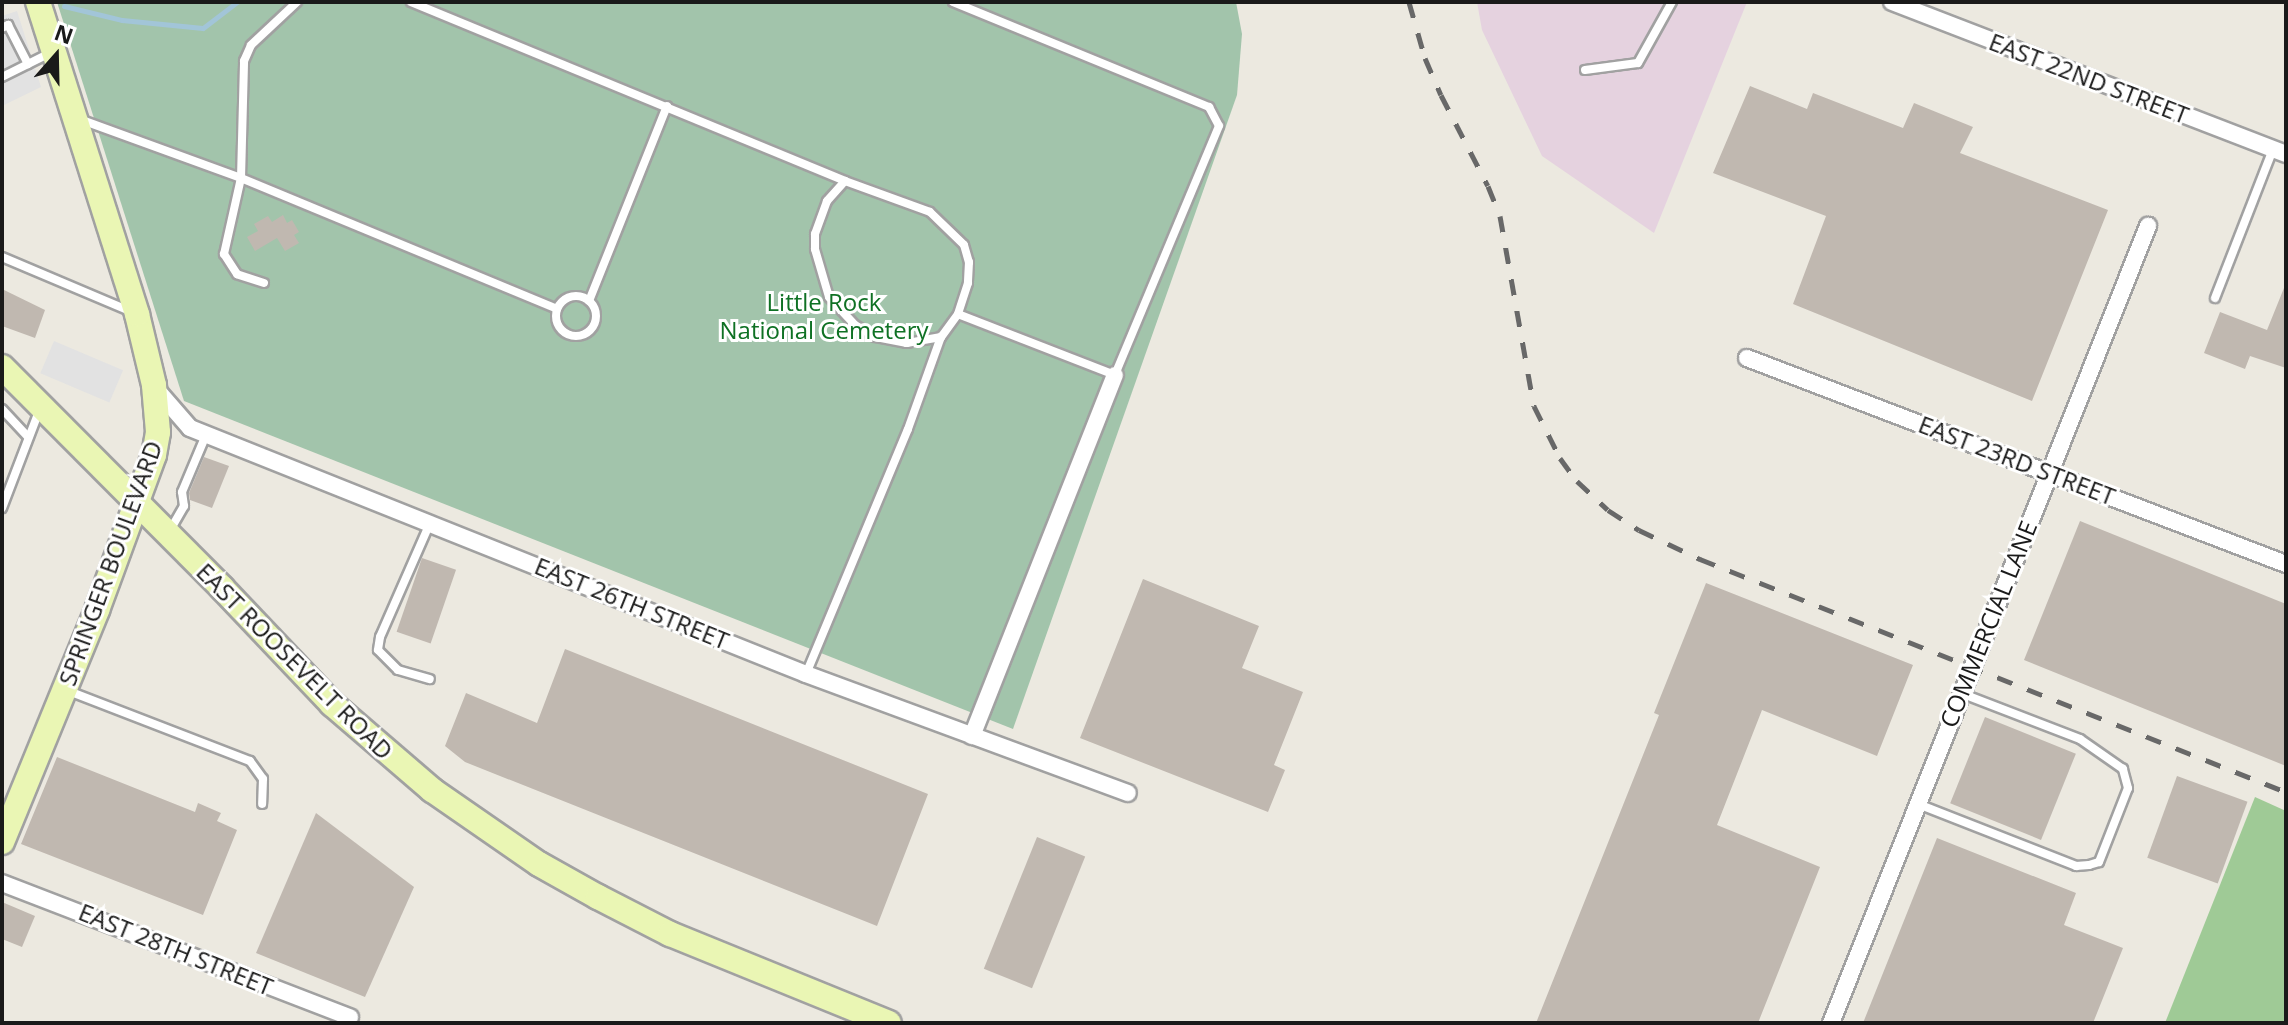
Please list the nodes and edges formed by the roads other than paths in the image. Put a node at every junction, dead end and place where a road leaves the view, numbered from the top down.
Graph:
1 (38, 2) edge
2 (297, 2) edge
3 (411, 2) edge
4 (953, 2) edge
5 (1672, 2) edge
6 (1892, 2) edge
7 (2, 28) edge
8 (54, 51) junction
9 (28, 64) junction
10 (1585, 70) dead end
11 (2, 77) edge
12 (667, 106) junction
13 (75, 118) junction
14 (2280, 152) edge
15 (241, 178) junction
16 (845, 181) junction
17 (2148, 226) dead end
18 (2, 257) edge
19 (264, 283) dead end
20 (2215, 298) dead end
21 (589, 301) junction
22 (557, 309) junction
23 (137, 314) junction
24 (958, 314) junction
25 (941, 337) junction
26 (1747, 358) dead end
27 (2, 367) edge
28 (1115, 375) junction
29 (154, 385) junction
30 (41, 407) junction
31 (2, 409) edge
32 (207, 434) junction
33 (28, 437) junction
34 (2048, 472) junction
35 (136, 503) junction
36 (2, 508) edge
37 (431, 522) junction
38 (168, 534) junction
39 (2286, 564) edge
40 (806, 674) junction
41 (430, 679) dead end
42 (65, 690) junction
43 (1961, 693) junction
44 (972, 736) junction
45 (1128, 793) dead end
46 (1917, 803) junction
47 (262, 804) dead end
48 (2, 842) edge
49 (2, 883) edge
50 (357, 1020) edge
51 (889, 1023) edge
52 (1831, 1023) edge

1 - 8 main road, SPRINGER BOULEVARD
2 - 15 lane
3 - 12 lane
4 - 28 lane
5 - 10 lane
6 - 14 street, EAST 22ND STREET
7 - 9 lane
8 - 9 lane
8 - 13 main road, SPRINGER BOULEVARD
9 - 11 lane
12 - 16 lane
12 - 21 lane
13 - 15 lane
13 - 23 main road, SPRINGER BOULEVARD
14 - 20 lane
15 - 19 lane
15 - 22 lane
16 - 24 lane
16 - 25 lane
17 - 34 street, COMMERCIAL LANE
18 - 23 lane
21 - 22 lane
21 - 22 lane
23 - 29 main road, SPRINGER BOULEVARD
24 - 25 lane
24 - 28 lane
25 - 40 lane
26 - 34 street, EAST 23RD STREET
27 - 30 main road, EAST ROOSEVELT ROAD
28 - 44 street
29 - 32 street, EAST 26TH STREET
29 - 35 main road, SPRINGER BOULEVARD
30 - 33 lane
30 - 35 main road, EAST ROOSEVELT ROAD
31 - 33 lane
32 - 37 street, EAST 26TH STREET
32 - 38 lane
33 - 36 lane
34 - 39 street, EAST 23RD STREET
34 - 43 street, COMMERCIAL LANE
35 - 38 main road, EAST ROOSEVELT ROAD
35 - 42 main road, SPRINGER BOULEVARD
37 - 40 street, EAST 26TH STREET
37 - 41 lane
38 - 51 main road, EAST ROOSEVELT ROAD
40 - 44 street, EAST 26TH STREET
42 - 47 lane
42 - 48 main road, SPRINGER BOULEVARD
43 - 46 street, COMMERCIAL LANE
43 - 46 lane
44 - 45 street, EAST 26TH STREET
46 - 52 street, COMMERCIAL LANE
49 - 50 street, EAST 28TH STREET

